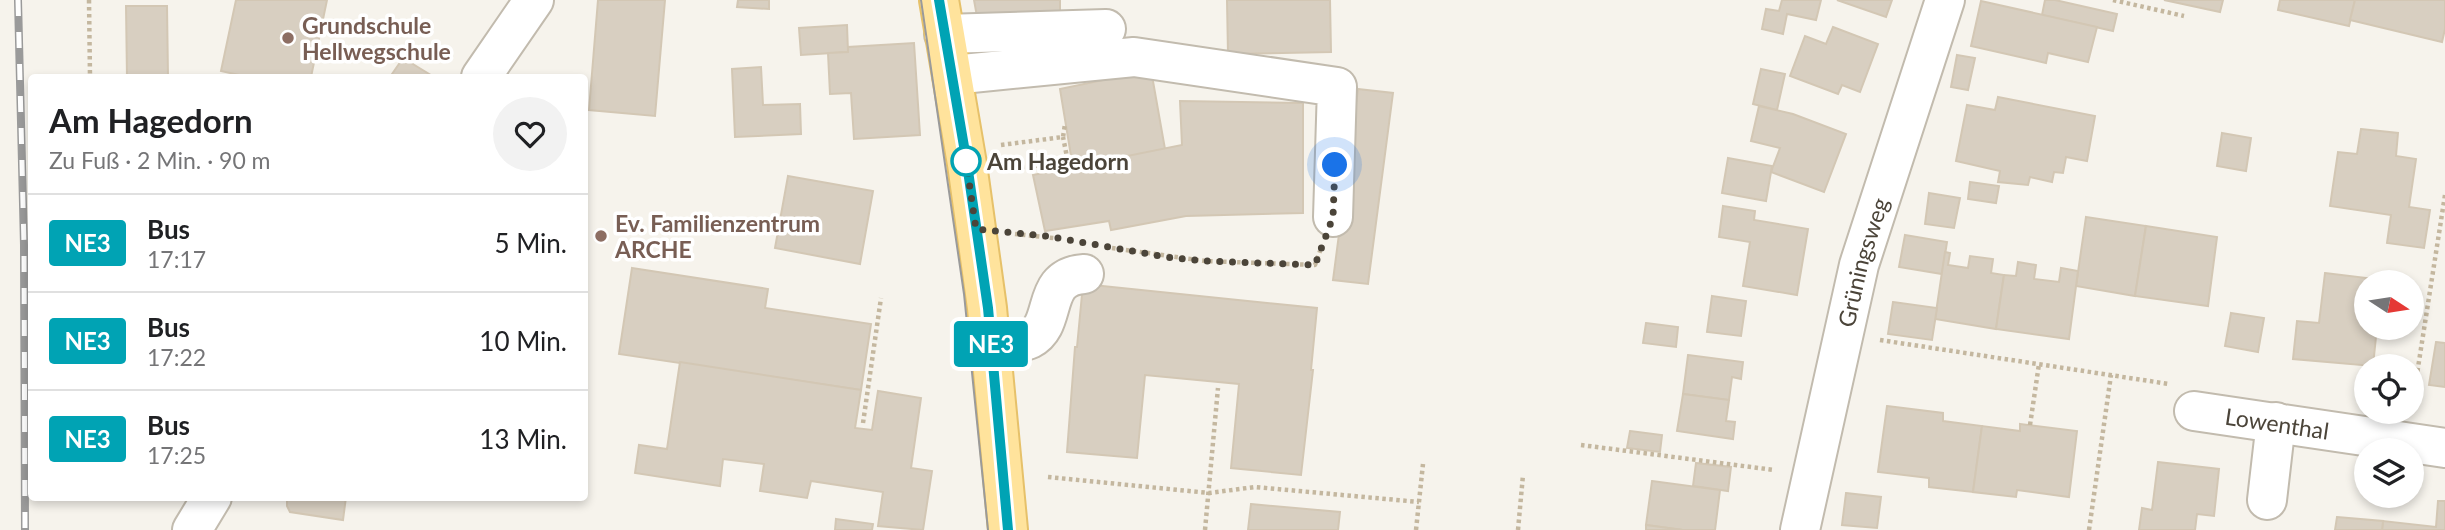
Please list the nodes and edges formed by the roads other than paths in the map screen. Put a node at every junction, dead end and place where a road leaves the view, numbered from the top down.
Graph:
1 (534, 0) edge
2 (1945, 0) edge
3 (942, 17) edge
4 (1106, 29) dead end
5 (483, 74) edge
6 (952, 75) junction
7 (1333, 217) road end
8 (1088, 254) road end
9 (991, 346) junction
10 (2183, 398) road end
11 (2276, 422) junction
12 (2445, 448) edge
13 (2267, 500) dead end
14 (210, 501) edge
15 (192, 530) edge
16 (1008, 530) edge
17 (1800, 530) edge

1 - 5 street
2 - 17 street, Grüningsweg
3 - 4 street
3 - 6 main road
6 - 7 street
6 - 9 main road
8 - 9 street
9 - 16 main road
10 - 11 street, Lowenthal
11 - 12 street, Lowenthal
11 - 13 street
14 - 15 street

